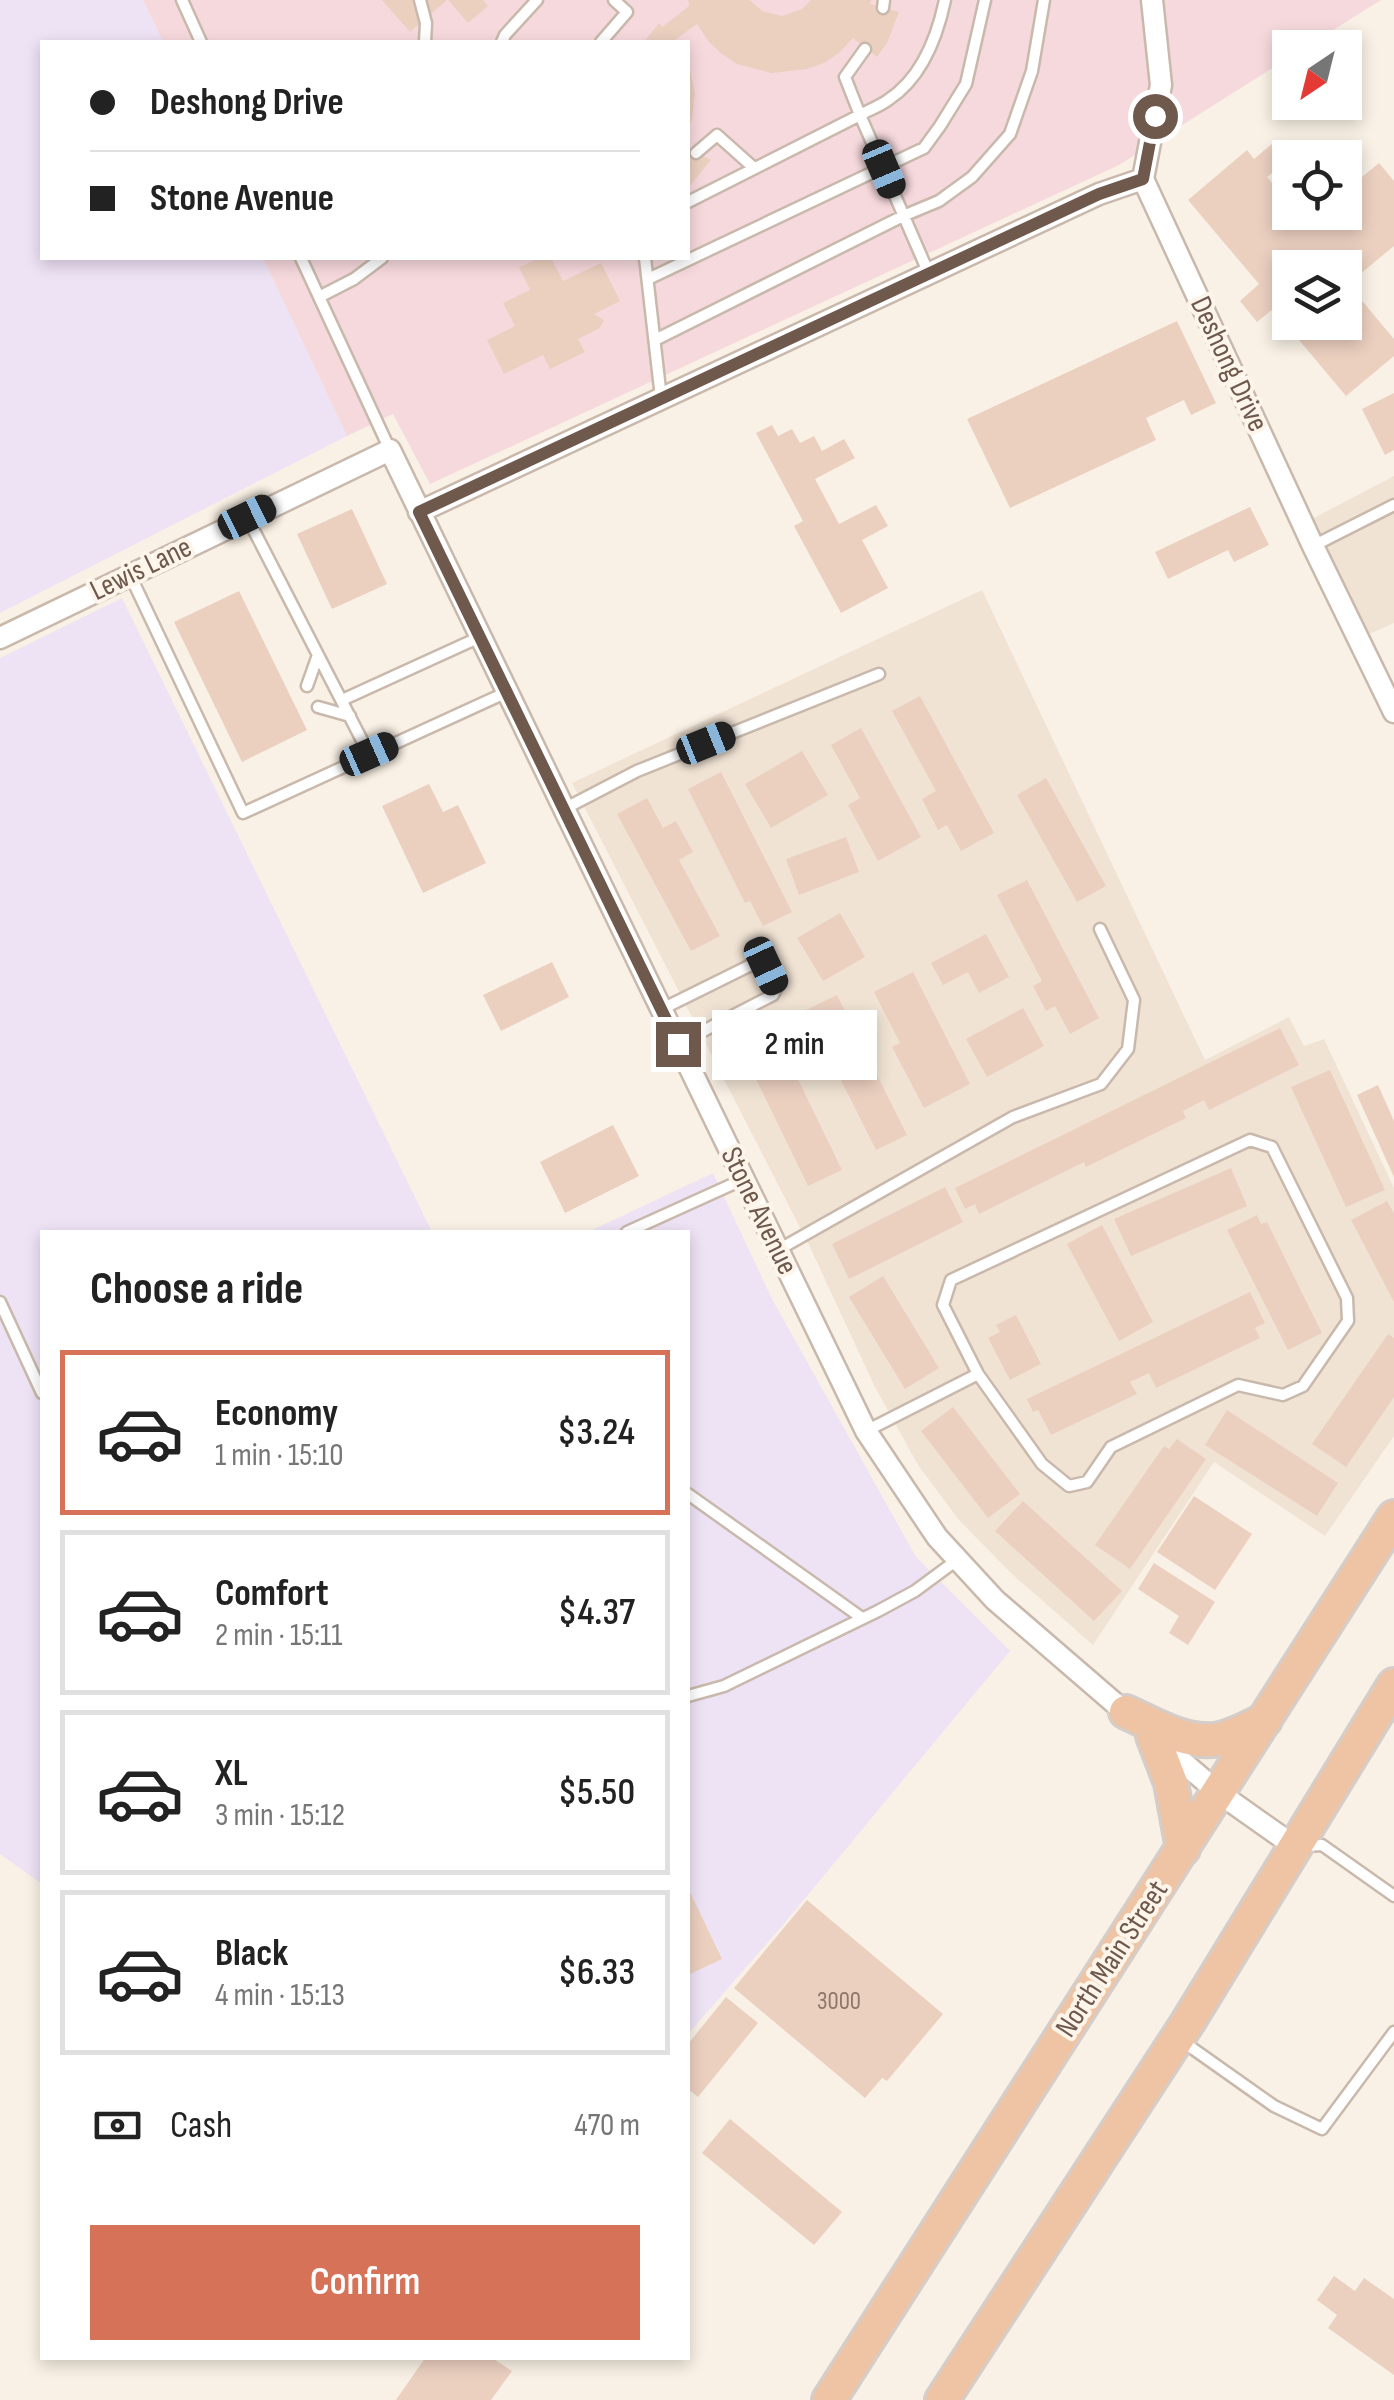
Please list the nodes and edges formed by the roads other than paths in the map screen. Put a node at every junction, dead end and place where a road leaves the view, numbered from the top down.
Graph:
1 (182, 0) edge
2 (420, 0) edge
3 (537, 0) edge
4 (614, 0) edge
5 (945, 0) edge
6 (985, 0) edge
7 (1044, 0) edge
8 (1152, 0) edge
9 (201, 40) edge
10 (425, 40) edge
11 (503, 40) edge
12 (602, 40) edge
13 (865, 49) dead end
14 (860, 115) junction
15 (696, 153) dead end
16 (754, 168) junction
17 (884, 169) junction
18 (1143, 179) junction
19 (690, 201) edge
20 (904, 216) junction
21 (690, 259) edge
22 (302, 260) edge
23 (379, 260) edge
24 (645, 260) edge
25 (689, 260) edge
26 (929, 274) junction
27 (648, 279) junction
28 (319, 298) junction
29 (654, 340) junction
30 (661, 398) junction
31 (390, 450) junction
32 (1394, 505) edge
33 (419, 512) junction
34 (247, 517) junction
35 (1313, 546) junction
36 (130, 574) junction
37 (480, 636) junction
38 (0, 638) edge
39 (318, 654) junction
40 (879, 674) dead end
41 (307, 686) dead end
42 (506, 692) junction
43 (342, 700) junction
44 (318, 706) dead end
45 (1394, 712) edge
46 (350, 716) junction
47 (369, 754) junction
48 (564, 809) junction
49 (1100, 929) dead end
50 (661, 1010) junction
51 (678, 1044) junction
52 (744, 1179) junction
53 (631, 1230) edge
54 (778, 1250) junction
55 (0, 1302) edge
56 (978, 1374) junction
57 (40, 1388) edge
58 (866, 1431) junction
59 (690, 1495) edge
60 (1393, 1521) edge
61 (958, 1560) junction
62 (862, 1618) junction
63 (1394, 1685) edge
64 (690, 1695) edge
65 (1126, 1712) junction
66 (1265, 1720) junction
67 (1152, 1736) junction
68 (1219, 1793) junction
69 (1294, 1846) junction
70 (1183, 1849) junction
71 (1394, 1896) edge
72 (1394, 2032) edge
73 (1178, 2038) junction
74 (829, 2400) edge
75 (942, 2400) edge

1 - 9 lane
2 - 10 lane
3 - 11 lane
4 - 12 lane
5 - 14 lane
6 - 17 lane
7 - 20 lane
8 - 18 street
13 - 14 lane
14 - 16 lane
14 - 17 lane
15 - 16 lane
16 - 19 lane
17 - 20 lane
17 - 21 lane
18 - 26 street
18 - 35 street, Deshong Drive
20 - 26 lane
20 - 29 lane
22 - 28 lane
23 - 28 lane
24 - 27 lane
25 - 27 lane
26 - 30 street
27 - 29 lane
28 - 31 lane
29 - 30 lane
30 - 33 street
31 - 33 street, Stone Avenue
31 - 34 street, Lewis Lane
32 - 35 lane
33 - 37 street, Stone Avenue
34 - 36 street, Lewis Lane
34 - 39 lane
35 - 45 street, Deshong Drive
36 - 38 street, Lewis Lane
36 - 47 lane
37 - 42 street, Stone Avenue
37 - 43 lane
39 - 41 lane
39 - 43 lane
40 - 48 lane
42 - 47 lane
42 - 48 street, Stone Avenue
43 - 46 lane
44 - 46 lane
46 - 47 lane
48 - 50 street, Stone Avenue
49 - 54 lane
50 - 51 street, Stone Avenue
50 - 51 lane
51 - 52 street, Stone Avenue
52 - 53 lane
52 - 54 street, Stone Avenue
54 - 58 street, Stone Avenue
55 - 57 lane
56 - 56 lane
56 - 58 lane
58 - 61 street, Stone Avenue
59 - 62 lane
60 - 66 highway, North Main Street
61 - 62 lane
61 - 65 street, Stone Avenue
62 - 64 lane
63 - 69 highway
65 - 66 highway
65 - 67 street, Stone Avenue
66 - 68 highway, North Main Street
67 - 68 street, Stone Avenue
67 - 70 highway
68 - 69 street, Stone Avenue
68 - 70 highway, North Main Street
69 - 71 lane
69 - 73 highway
70 - 74 highway, North Main Street
72 - 73 lane
73 - 75 highway

